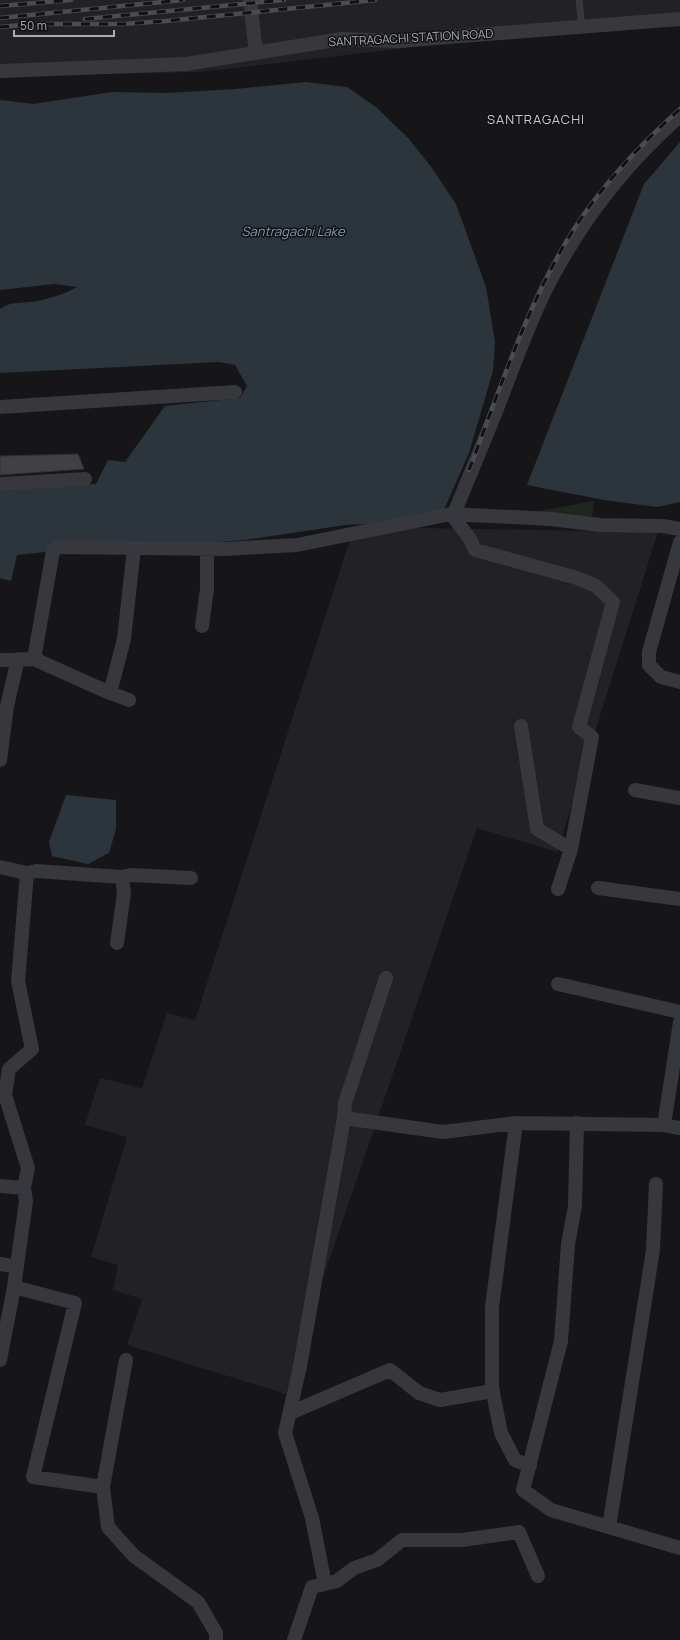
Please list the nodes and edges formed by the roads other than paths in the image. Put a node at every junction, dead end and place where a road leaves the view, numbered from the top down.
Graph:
1 (250, 0) edge
2 (579, 0) edge
3 (680, 20) edge
4 (582, 28) junction
5 (256, 53) junction
6 (0, 71) edge
7 (680, 116) edge
8 (235, 392) dead end
9 (0, 407) edge
10 (85, 479) dead end
11 (0, 484) edge
12 (452, 514) junction
13 (680, 529) edge
14 (680, 542) edge
15 (134, 548) junction
16 (207, 548) junction
17 (202, 626) dead end
18 (18, 659) junction
19 (34, 659) junction
20 (0, 660) edge
21 (680, 682) edge
22 (110, 693) junction
23 (129, 700) dead end
24 (521, 726) dead end
25 (0, 760) edge
26 (635, 790) dead end
27 (680, 798) edge
28 (571, 849) junction
29 (0, 867) edge
30 (27, 873) junction
31 (122, 877) junction
32 (191, 878) dead end
33 (598, 888) dead end
34 (558, 889) dead end
35 (680, 899) edge
36 (117, 943) dead end
37 (386, 978) dead end
38 (558, 984) dead end
39 (680, 1012) edge
40 (680, 1022) edge
41 (344, 1118) junction
42 (516, 1123) junction
43 (577, 1123) junction
44 (664, 1125) junction
45 (680, 1128) edge
46 (656, 1184) dead end
47 (0, 1186) edge
48 (24, 1188) junction
49 (0, 1264) edge
50 (17, 1267) junction
51 (14, 1287) junction
52 (5, 1304) edge
53 (0, 1360) edge
54 (126, 1360) dead end
55 (493, 1391) junction
56 (290, 1413) junction
57 (530, 1466) junction
58 (103, 1487) junction
59 (609, 1527) junction
60 (680, 1548) edge
61 (538, 1576) dead end
62 (325, 1584) junction
63 (216, 1640) edge
64 (294, 1640) edge

1 - 5 street
2 - 4 lane
3 - 4 street, SANTRAGACHI STATION ROAD
4 - 5 street, SANTRAGACHI STATION ROAD
5 - 6 street, SANTRAGACHI STATION ROAD
7 - 12 street
8 - 9 street
10 - 11 street
12 - 13 street
12 - 16 street
12 - 28 street
14 - 21 street
15 - 16 street
15 - 19 street
15 - 22 street
16 - 17 street
18 - 19 street
18 - 20 street
18 - 25 street
19 - 22 street
22 - 23 street
24 - 28 street
26 - 27 street
28 - 34 street
29 - 30 street
30 - 31 street
30 - 48 street
31 - 32 street
31 - 36 street
33 - 35 street
37 - 41 street
38 - 39 street
40 - 44 street
41 - 42 street
41 - 56 street
42 - 43 street
42 - 55 street
43 - 44 street
43 - 57 street
44 - 45 street
46 - 59 street
47 - 48 street
48 - 50 street
49 - 50 street
50 - 51 street
51 - 52 street
51 - 58 street
52 - 53 street
54 - 58 street
55 - 56 street
55 - 57 street
56 - 62 street
57 - 59 street
58 - 63 street
59 - 60 street
61 - 62 street
62 - 64 street

